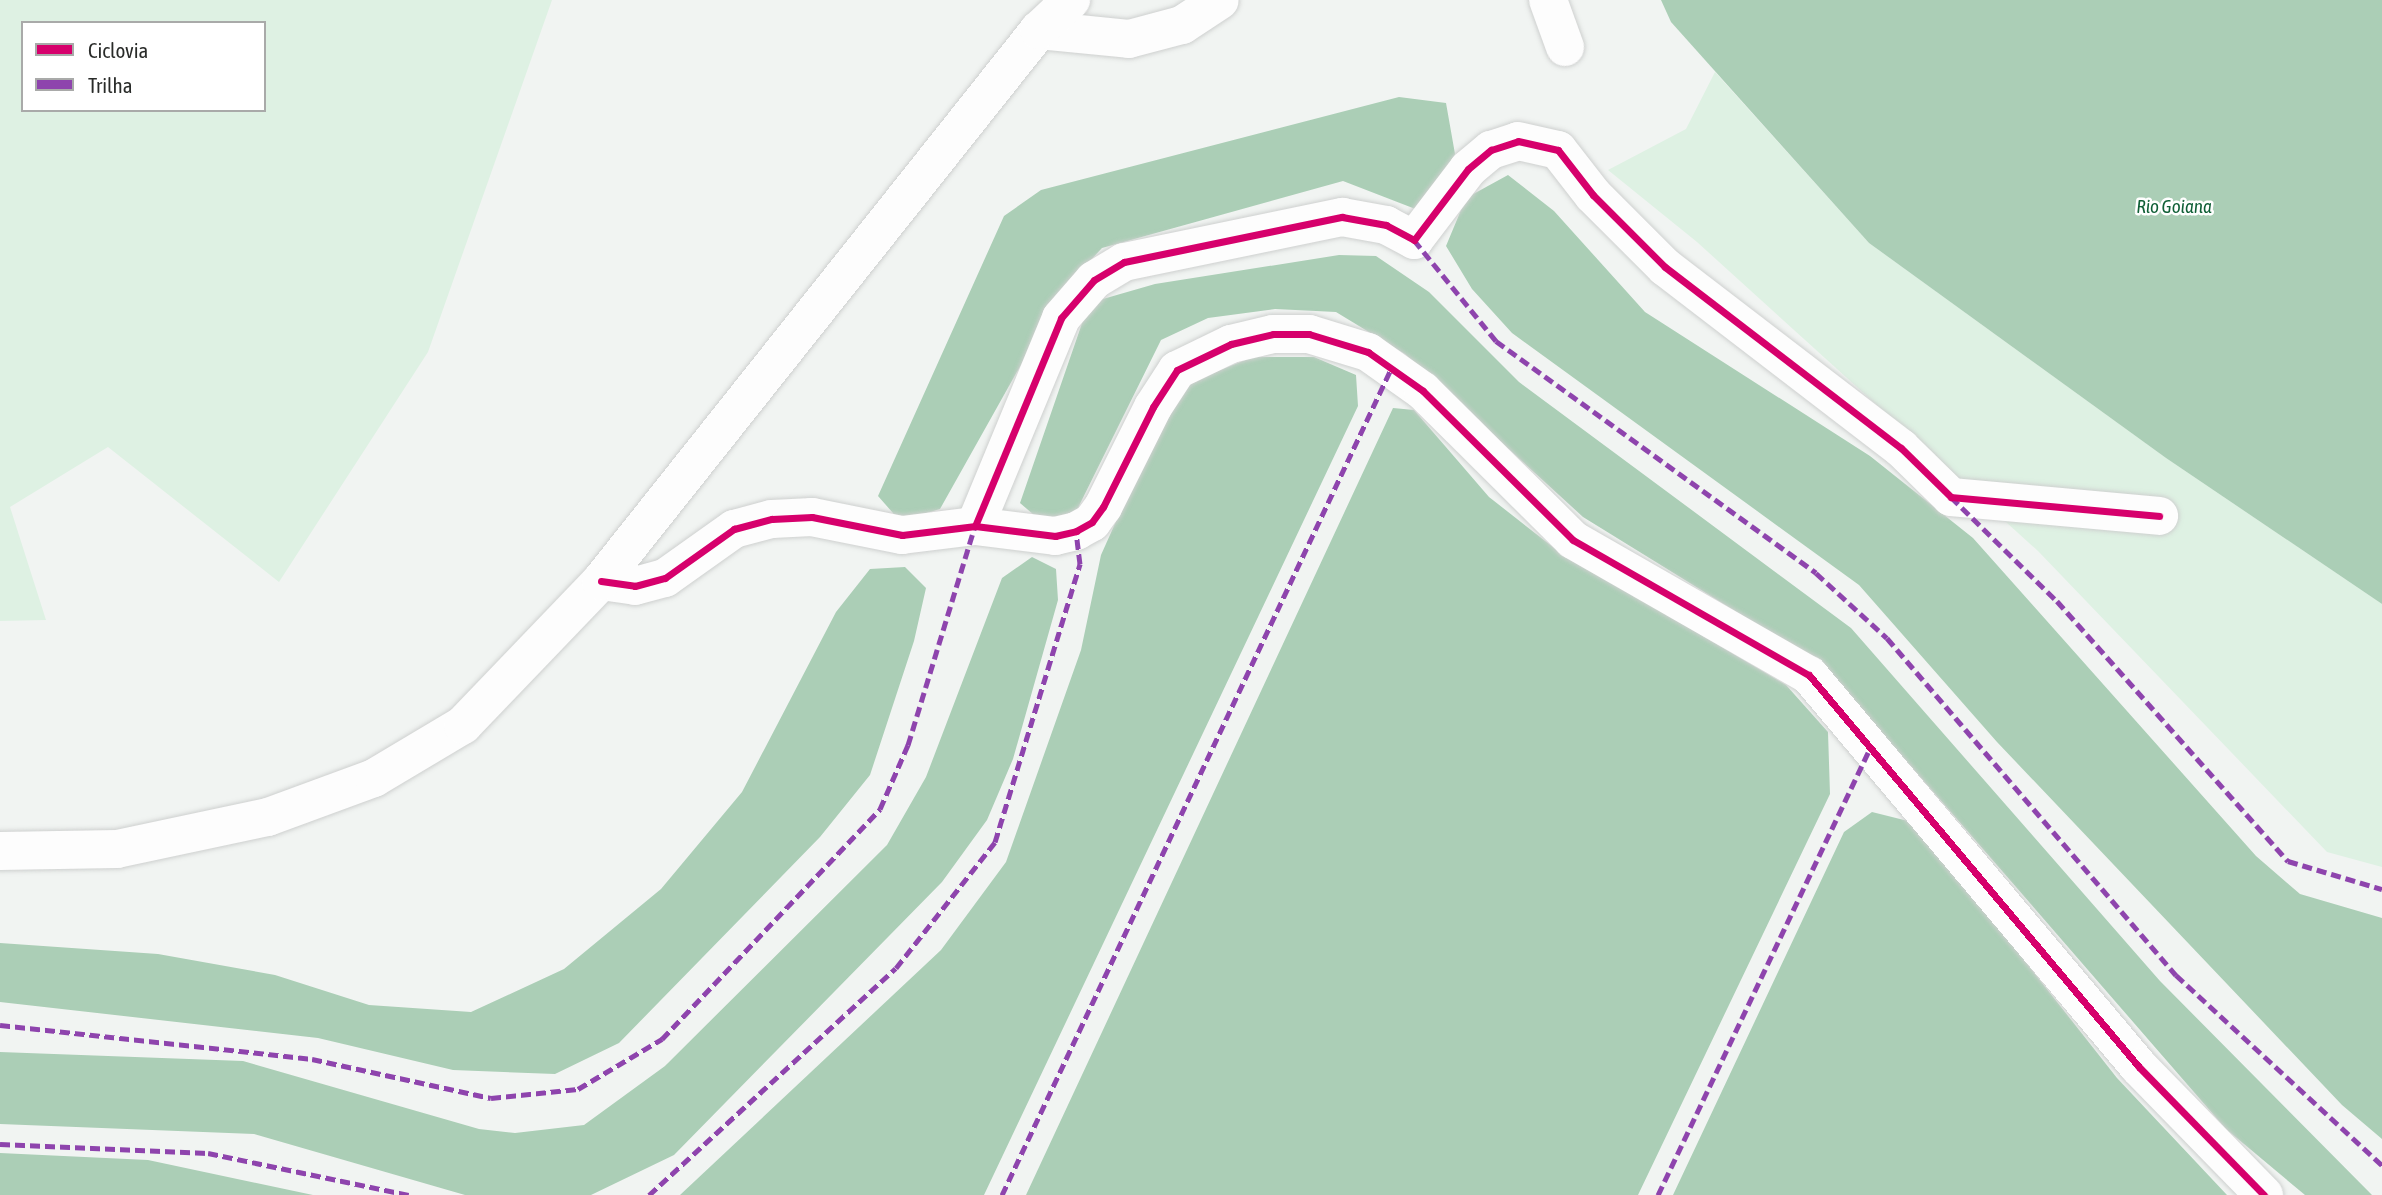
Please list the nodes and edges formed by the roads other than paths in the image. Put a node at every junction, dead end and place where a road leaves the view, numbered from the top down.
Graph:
1 (1072, 0) edge
2 (1220, 0) edge
3 (1548, 0) edge
4 (1040, 15) edge
5 (1565, 47) dead end
6 (2159, 516) dead end
7 (975, 526) junction
8 (601, 581) junction
9 (0, 850) edge
10 (2264, 1195) edge

1 - 4 street
2 - 4 street
3 - 5 street
4 - 8 street
6 - 7 street
7 - 8 street
7 - 10 street
8 - 9 street

